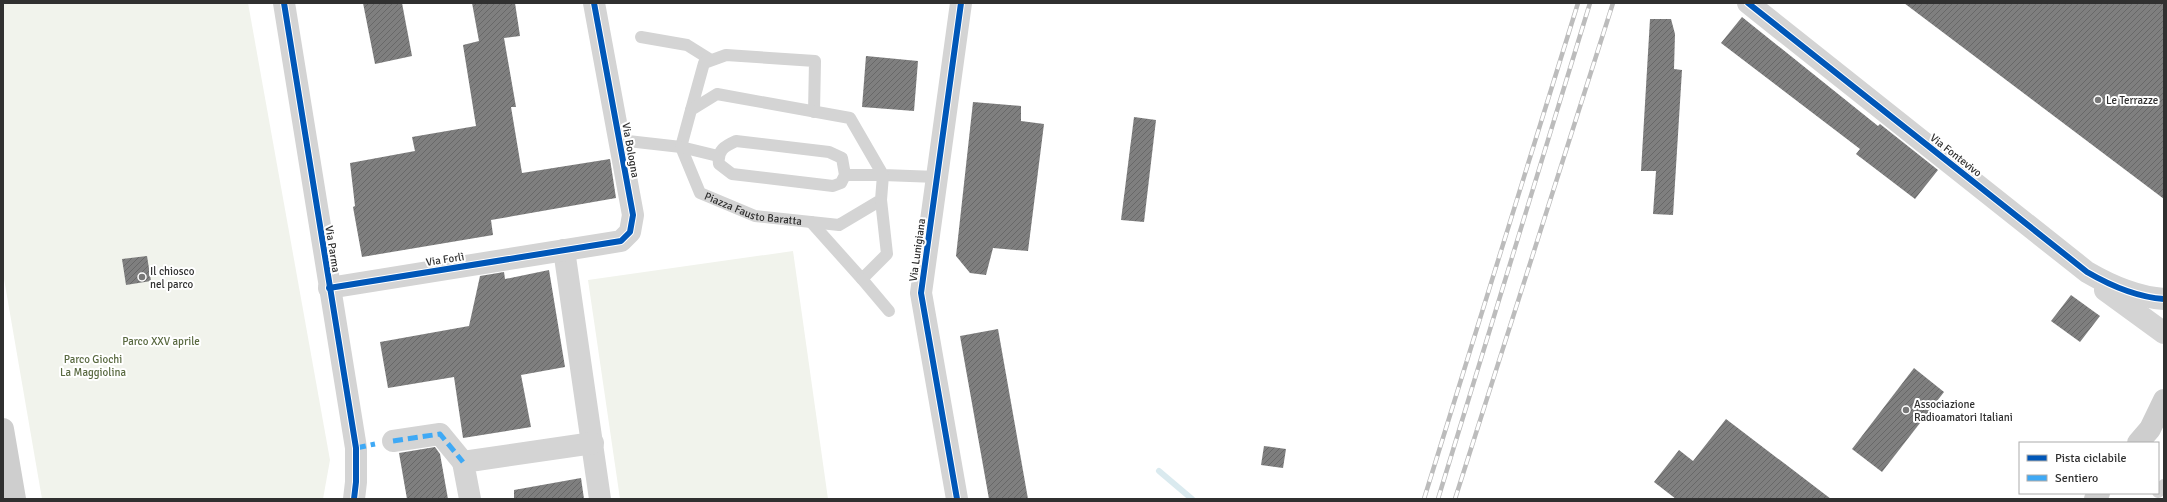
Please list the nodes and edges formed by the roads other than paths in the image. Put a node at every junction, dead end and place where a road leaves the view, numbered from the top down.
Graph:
1 (284, 3) edge
2 (594, 3) edge
3 (961, 3) edge
4 (1748, 3) edge
5 (641, 37) dead end
6 (711, 60) junction
7 (691, 110) junction
8 (814, 112) junction
9 (619, 140) junction
10 (681, 147) junction
11 (718, 156) junction
12 (845, 175) junction
13 (883, 175) junction
14 (937, 177) junction
15 (881, 200) junction
16 (810, 222) junction
17 (564, 250) junction
18 (2087, 272) junction
19 (862, 279) junction
20 (329, 288) junction
21 (2164, 299) edge
22 (890, 311) dead end
23 (2164, 333) edge
24 (2164, 400) edge
25 (3, 429) edge
26 (2151, 430) edge
27 (374, 444) junction
28 (593, 444) junction
29 (463, 462) junction
30 (15, 499) edge
31 (354, 499) edge
32 (470, 499) edge
33 (600, 499) edge
34 (957, 499) edge

1 - 20 street, Via Parma
2 - 9 street, Via Bologna
3 - 14 street, Via Lunigiana
4 - 18 street, Via Fontevivo
5 - 6 lane
6 - 7 lane
6 - 8 lane
7 - 8 lane
7 - 10 lane
8 - 13 lane
9 - 10 lane
9 - 17 street, Via Bologna
10 - 11 lane
10 - 16 lane, Piazza Fausto Baratta
11 - 12 lane
11 - 12 lane
12 - 13 lane
13 - 14 lane
13 - 15 lane
14 - 34 street, Via Lunigiana
15 - 16 lane, Piazza Fausto Baratta
15 - 19 lane
16 - 19 lane, Piazza Fausto Baratta
17 - 20 street, Via Forlì
17 - 28 street
18 - 21 street, Via Fontevivo
18 - 23 street, Via Fontevivo
19 - 22 lane, Piazza Fausto Baratta
20 - 27 street, Via Parma
24 - 26 street
25 - 30 street
27 - 29 street
27 - 31 street, Via Parma
28 - 29 street
28 - 33 street
29 - 32 street

